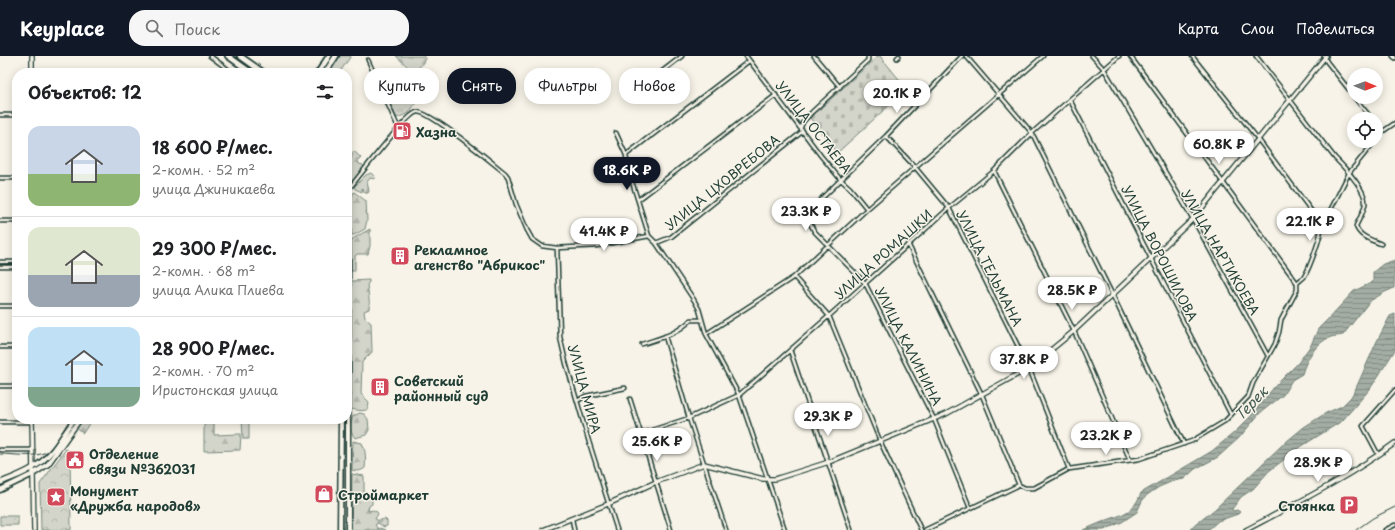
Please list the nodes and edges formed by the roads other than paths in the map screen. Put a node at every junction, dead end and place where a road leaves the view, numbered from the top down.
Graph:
1 (32, 56) edge
2 (210, 56) edge
3 (228, 56) edge
4 (240, 56) edge
5 (329, 56) edge
6 (336, 56) edge
7 (682, 56) edge
8 (746, 56) edge
9 (814, 56) edge
10 (868, 56) edge
11 (899, 56) edge
12 (962, 56) edge
13 (966, 56) edge
14 (1043, 56) edge
15 (1092, 56) edge
16 (1119, 56) edge
17 (1130, 56) edge
18 (1192, 56) edge
19 (1256, 56) edge
20 (1325, 57) edge
21 (896, 58) dead end
22 (368, 60) dead end
23 (749, 61) junction
24 (32, 68) edge
25 (226, 68) edge
26 (245, 68) edge
27 (257, 68) edge
28 (321, 68) edge
29 (328, 68) edge
30 (666, 68) edge
31 (1104, 69) junction
32 (840, 87) junction
33 (1347, 88) edge
34 (776, 95) junction
35 (999, 95) junction
36 (1070, 100) junction
37 (1290, 100) junction
38 (1360, 104) edge
39 (1366, 112) edge
40 (0, 115) edge
41 (12, 115) edge
42 (1395, 123) edge
43 (398, 127) junction
44 (802, 129) junction
45 (1383, 131) edge
46 (616, 133) dead end
47 (1032, 133) junction
48 (886, 136) junction
49 (1258, 139) junction
50 (1369, 148) edge
51 (626, 155) junction
52 (916, 167) junction
53 (994, 171) junction
54 (1349, 173) junction
55 (0, 178) edge
56 (12, 178) edge
57 (841, 180) junction
58 (1223, 183) junction
59 (352, 185) edge
60 (638, 200) junction
61 (949, 208) junction
62 (867, 209) junction
63 (1193, 219) junction
64 (0, 221) edge
65 (12, 221) edge
66 (1321, 224) junction
67 (649, 236) junction
68 (656, 243) junction
69 (908, 244) junction
70 (1381, 244) dead end
71 (828, 245) junction
72 (556, 248) junction
73 (1150, 260) junction
74 (0, 262) edge
75 (12, 262) edge
76 (0, 267) edge
77 (12, 267) edge
78 (794, 277) junction
79 (1296, 283) junction
80 (865, 284) junction
81 (1112, 294) junction
82 (0, 306) edge
83 (12, 306) edge
84 (829, 316) junction
85 (702, 320) junction
86 (1074, 331) junction
87 (706, 334) junction
88 (665, 336) junction
89 (642, 344) dead end
90 (0, 347) edge
91 (12, 347) edge
92 (790, 350) junction
93 (1268, 356) junction
94 (1029, 368) junction
95 (0, 386) edge
96 (12, 386) edge
97 (625, 388) dead end
98 (1395, 390) edge
99 (739, 395) junction
100 (982, 395) junction
101 (630, 399) dead end
102 (577, 401) junction
103 (1231, 415) junction
104 (689, 418) junction
105 (934, 419) junction
106 (0, 422) edge
107 (12, 422) edge
108 (32, 424) edge
109 (70, 424) edge
110 (77, 424) edge
111 (341, 424) edge
112 (348, 424) edge
113 (640, 434) junction
114 (880, 441) junction
115 (1395, 442) edge
116 (1184, 444) junction
117 (0, 450) edge
118 (33, 450) junction
119 (1379, 455) junction
120 (1130, 460) junction
121 (829, 462) junction
122 (704, 464) junction
123 (34, 468) junction
124 (1069, 469) junction
125 (33, 474) junction
126 (768, 479) junction
127 (656, 482) junction
128 (0, 483) edge
129 (1019, 485) junction
130 (0, 490) edge
131 (608, 504) junction
132 (970, 508) junction
133 (572, 518) junction
134 (1395, 525) edge
135 (34, 530) edge
136 (340, 530) edge
137 (348, 530) edge
138 (543, 530) edge
139 (574, 530) edge
140 (617, 530) edge
141 (671, 530) edge
142 (726, 530) edge
143 (785, 530) edge
144 (851, 530) edge
145 (921, 530) edge
146 (925, 530) edge
147 (1246, 530) edge
148 (1385, 530) edge

1 - 24 street
2 - 25 street
3 - 26 highway
4 - 27 highway
5 - 28 highway
6 - 29 highway
7 - 30 street
8 - 23 street, УЛИЦА ОСТАЕВА
9 - 32 street
10 - 32 street, УЛИЦА ЦХОВРЕБОВА
11 - 21 street
12 - 48 street
13 - 35 street
14 - 35 street
15 - 31 street, УЛИЦА НАРТИКОЕВА
16 - 31 street, УЛИЦА РОМАШКИ
17 - 58 street
18 - 49 street
19 - 37 street
20 - 33 street
20 - 37 street
22 - 43 street
23 - 34 street, УЛИЦА ОСТАЕВА
23 - 51 street
31 - 36 street, УЛИЦА РОМАШКИ
31 - 63 street, УЛИЦА НАРТИКОЕВА
32 - 44 street, УЛИЦА ЦХОВРЕБОВА
34 - 44 street, УЛИЦА ОСТАЕВА
34 - 60 street
35 - 47 street
35 - 52 street
36 - 47 street, УЛИЦА РОМАШКИ
36 - 73 street, УЛИЦА ВОРОШИЛОВА
37 - 49 street
37 - 54 street
38 - 39 street
40 - 41 street
42 - 45 street
43 - 59 street
43 - 72 street
44 - 57 street, УЛИЦА ОСТАЕВА
44 - 68 street, УЛИЦА ЦХОВРЕБОВА
46 - 51 street
47 - 53 street, УЛИЦА РОМАШКИ
47 - 81 street
48 - 52 street, УЛИЦА ТЕЛЬМАНА
48 - 57 street
49 - 58 street
49 - 66 street
50 - 54 street
51 - 60 street
52 - 61 street, УЛИЦА ТЕЛЬМАНА
52 - 62 street
53 - 61 street, УЛИЦА РОМАШКИ
53 - 86 street
54 - 66 street
54 - 70 street
55 - 56 street
57 - 62 street, УЛИЦА ОСТАЕВА
57 - 71 street, УЛИЦА КАЛИНИНА
58 - 63 street
58 - 79 street
60 - 67 street
61 - 69 street, УЛИЦА РОМАШКИ
61 - 94 street, УЛИЦА ТЕЛЬМАНА
62 - 71 street
63 - 73 street
63 - 93 street, УЛИЦА НАРТИКОЕВА
64 - 65 street
66 - 79 street
67 - 68 street, УЛИЦА ЦХОВРЕБОВА
67 - 72 street
68 - 85 street
69 - 80 street, УЛИЦА РОМАШКИ
69 - 100 street
71 - 78 street
71 - 80 street, УЛИЦА КАЛИНИНА
72 - 102 street, УЛИЦА МИРА
73 - 81 street
73 - 103 street, УЛИЦА ВОРОШИЛОВА
74 - 75 street
76 - 77 street
78 - 84 street
78 - 87 street
79 - 93 street
80 - 84 street, УЛИЦА РОМАШКИ
80 - 105 street, УЛИЦА КАЛИНИНА
81 - 86 street
81 - 116 street
82 - 83 street
84 - 92 street, УЛИЦА РОМАШКИ
84 - 114 street
85 - 87 street
85 - 88 street
86 - 94 street
86 - 120 street
87 - 99 street
88 - 89 street
88 - 104 street
90 - 91 street
92 - 99 street, УЛИЦА РОМАШКИ
92 - 121 street
93 - 103 street
94 - 100 street
94 - 124 street, УЛИЦА ТЕЛЬМАНА
95 - 96 street
97 - 102 street
98 - 119 street
99 - 104 street, УЛИЦА РОМАШКИ
99 - 126 street
100 - 105 street
100 - 129 street
101 - 113 street
102 - 131 street, УЛИЦА МИРА
103 - 116 street
104 - 113 street, УЛИЦА РОМАШКИ
104 - 122 street
105 - 114 street
105 - 132 street, УЛИЦА КАЛИНИНА
106 - 107 street
108 - 118 street
109 - 123 main road
110 - 125 main road
111 - 136 main road
112 - 137 main road
113 - 127 street
114 - 121 street
114 - 145 street
115 - 119 street
116 - 120 street
117 - 118 street
118 - 123 street
119 - 147 street
120 - 124 street
121 - 126 street
121 - 144 street
122 - 126 street
122 - 127 street
122 - 142 street
123 - 125 street
123 - 128 main road
124 - 129 street
125 - 130 main road
125 - 135 street
126 - 143 street
127 - 131 street
127 - 141 street
129 - 132 street
131 - 133 street
131 - 140 street, УЛИЦА МИРА
132 - 146 street
133 - 138 street
133 - 139 street
134 - 148 street

